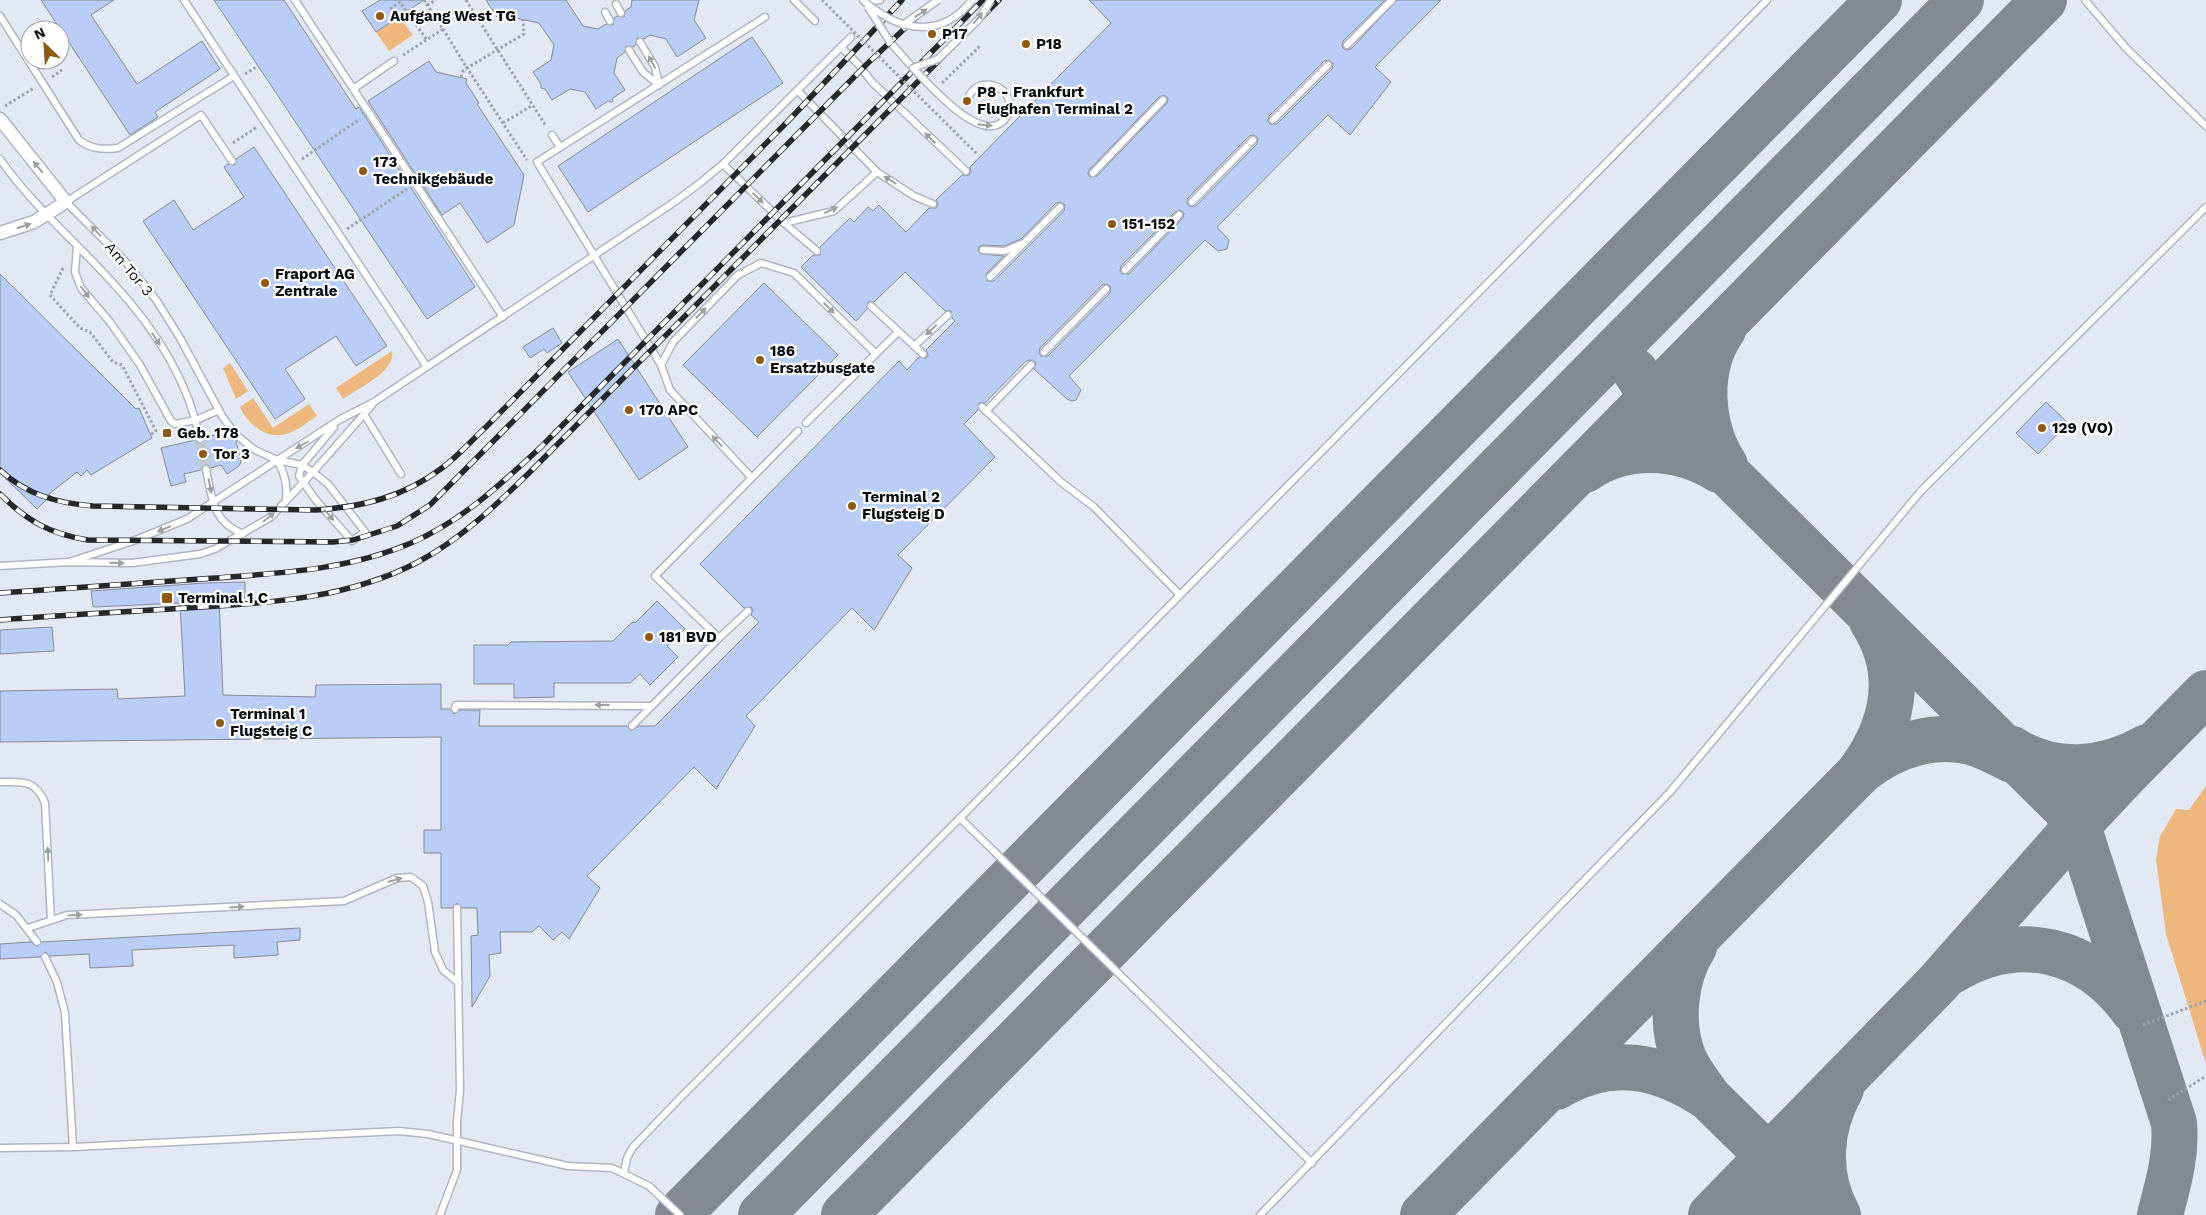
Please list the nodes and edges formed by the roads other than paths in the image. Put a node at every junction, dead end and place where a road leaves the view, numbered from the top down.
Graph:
1 (184, 0) edge
2 (295, 0) edge
3 (794, 0) edge
4 (880, 0) edge
5 (938, 0) edge
6 (972, 0) edge
7 (991, 0) edge
8 (1392, 0) edge
9 (1767, 0) edge
10 (2085, 0) edge
11 (864, 1) edge
12 (616, 4) dead end
13 (605, 12) dead end
14 (621, 13) dead end
15 (0, 16) edge
16 (765, 17) dead end
17 (610, 21) dead end
18 (815, 21) dead end
19 (903, 25) junction
20 (851, 37) dead end
21 (640, 42) dead end
22 (1347, 45) dead end
23 (841, 47) junction
24 (629, 50) dead end
25 (394, 61) road end
26 (1328, 65) dead end
27 (913, 68) junction
28 (234, 76) junction
29 (659, 85) junction
30 (353, 89) junction
31 (798, 91) junction
32 (1163, 100) dead end
33 (967, 102) dead end
34 (0, 119) edge
35 (1273, 120) dead end
36 (2206, 126) edge
37 (552, 135) road end
38 (1253, 140) dead end
39 (560, 147) junction
40 (0, 158) edge
41 (232, 161) dead end
42 (723, 164) junction
43 (966, 171) dead end
44 (877, 172) junction
45 (1093, 173) dead end
46 (66, 202) junction
47 (1192, 202) dead end
48 (933, 204) dead end
49 (1060, 207) dead end
50 (2206, 207) edge
51 (46, 215) junction
52 (1179, 215) dead end
53 (784, 223) junction
54 (0, 233) edge
55 (1024, 242) junction
56 (77, 246) junction
57 (983, 250) dead end
58 (817, 251) dead end
59 (595, 256) junction
60 (1125, 270) dead end
61 (990, 277) dead end
62 (1106, 289) dead end
63 (871, 306) dead end
64 (948, 315) dead end
65 (504, 316) junction
66 (898, 332) junction
67 (914, 346) junction
68 (1044, 352) dead end
69 (876, 354) junction
70 (923, 354) dead end
71 (661, 365) junction
72 (1031, 365) dead end
73 (427, 367) junction
74 (374, 402) junction
75 (219, 410) junction
76 (364, 414) junction
77 (196, 420) junction
78 (339, 420) junction
79 (806, 423) dead end
80 (798, 431) dead end
81 (200, 438) tunnel mouth
82 (277, 460) junction
83 (302, 465) junction
84 (206, 469) tunnel mouth
85 (313, 472) junction
86 (401, 474) dead end
87 (751, 477) junction
88 (304, 483) junction
89 (213, 502) junction
90 (286, 502) junction
91 (243, 534) junction
92 (68, 562) junction
93 (0, 566) edge
94 (1179, 594) junction
95 (748, 611) dead end
96 (720, 638) junction
97 (651, 706) junction
98 (455, 709) dead end
99 (632, 726) dead end
100 (0, 782) edge
101 (960, 818) junction
102 (0, 904) edge
103 (457, 908) dead end
104 (51, 920) junction
105 (28, 928) junction
106 (37, 942) dead end
107 (45, 956) dead end
108 (458, 983) junction
109 (457, 1140) junction
110 (73, 1147) junction
111 (0, 1148) edge
112 (1312, 1163) junction
113 (624, 1172) junction
114 (440, 1215) edge
115 (680, 1215) edge
116 (1260, 1215) edge

1 - 28 lane
2 - 30 lane
3 - 18 lane
4 - 11 lane
19 -> 5 lane, bridge
6 - 19 lane, bridge
27 -> 7 lane, bridge
8 - 22 lane
9 - 94 lane
10 - 36 lane
11 - 19 lane, bridge
11 - 27 lane, bridge
12 - 14 lane
13 - 17 lane
15 - 28 lane
16 - 29 lane
20 - 23 lane
29 -> 21 lane
23 - 31 lane
43 -> 23 lane
24 - 29 lane
25 - 30 lane
26 - 35 lane
27 -> 33 lane, bridge
28 - 73 lane
29 - 39 lane
30 - 65 lane
31 - 42 lane
31 - 44 lane
32 - 45 lane
46 -> 34 street, Am Tor 3
37 - 39 lane
38 - 47 lane
39 - 59 lane
40 - 51 lane, Am Tor 3
41 - 46 lane
42 -> 53 lane
42 - 59 lane
48 -> 44 lane
53 -> 44 lane
46 - 51 street
75 -> 46 lane, Am Tor 3
49 - 55 lane
50 - 112 lane
54 -> 51 street
51 - 56 lane, Am Tor 3
52 - 60 lane
53 - 58 lane
55 - 57 lane
55 - 61 lane
56 -> 77 lane, Am Tor 3
56 -> 77 lane
59 - 65 lane
59 - 71 lane
62 - 68 lane
63 - 66 lane
64 -> 67 lane
65 - 73 lane
66 - 67 lane
66 - 69 lane
67 - 70 lane
71 -> 69 lane
69 - 79 lane
87 -> 71 lane
72 - 94 lane
73 - 74 lane
74 - 76 lane
74 - 78 lane
75 - 77 lane
75 - 82 lane, Am Tor 3
76 - 85 lane
76 - 86 lane
77 - 81 lane
78 -> 82 lane
78 - 83 lane
80 - 87 lane
82 - 83 lane, Am Tor 3
82 - 89 lane
82 - 90 lane
83 - 85 lane
83 - 88 lane
84 -> 89 lane
85 - 88 lane
88 -> 85 lane
87 - 96 lane
88 - 90 lane
89 - 91 lane
89 -> 92 lane
91 -> 90 lane
92 -> 91 lane
92 - 93 lane
94 - 101 lane
95 - 96 lane
96 - 97 lane
97 -> 98 lane
97 - 99 lane
104 -> 100 lane
101 - 112 lane
101 - 113 lane
102 - 105 lane
103 - 108 lane
104 - 105 lane
104 -> 108 lane
105 - 106 lane
107 - 110 lane
108 - 109 lane
109 - 110 lane
109 - 113 lane
109 - 114 lane
110 - 111 lane
112 - 116 lane
113 - 115 lane

